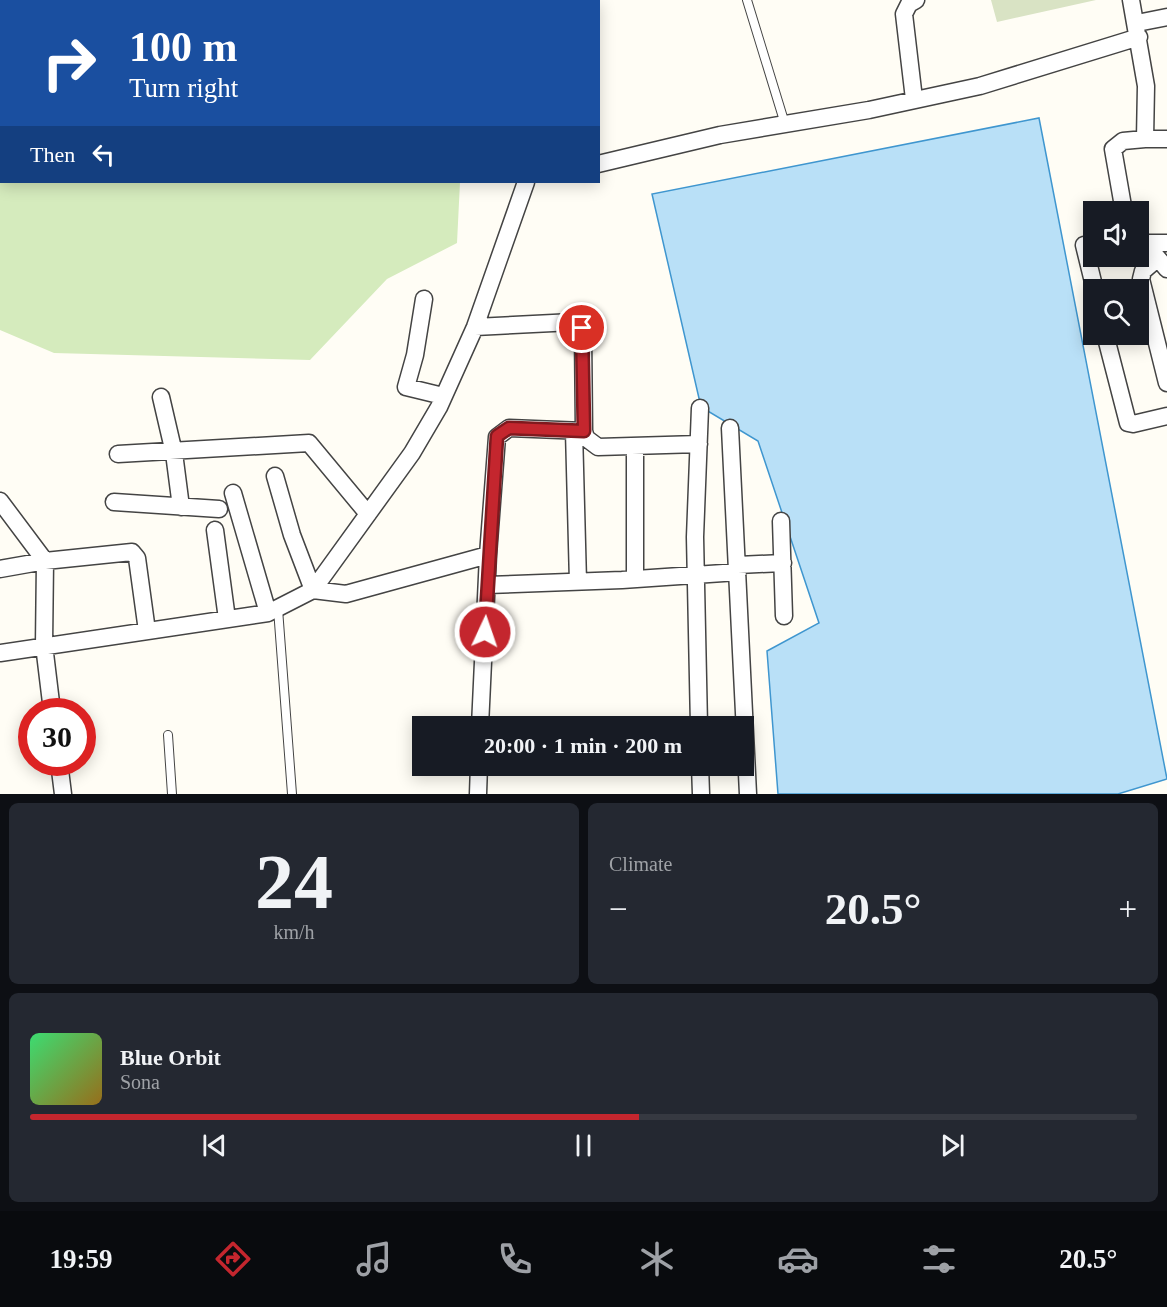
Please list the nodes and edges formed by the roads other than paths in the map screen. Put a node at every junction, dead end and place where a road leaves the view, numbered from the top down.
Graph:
1 (747, 0) edge
2 (916, 0) edge
3 (1131, 0) edge
4 (1167, 17) edge
5 (1138, 30) junction
6 (914, 99) junction
7 (785, 124) junction
8 (1145, 139) junction
9 (1167, 139) edge
10 (600, 164) edge
11 (526, 183) edge
12 (1122, 201) edge
13 (1149, 241) edge
14 (1167, 243) edge
15 (1149, 248) edge
16 (1162, 264) edge
17 (424, 299) dead end
18 (475, 327) junction
19 (1109, 345) edge
20 (1167, 383) edge
21 (443, 396) junction
22 (161, 397) dead end
23 (700, 408) dead end
24 (1167, 416) edge
25 (730, 428) dead end
26 (579, 431) junction
27 (699, 444) junction
28 (635, 446) junction
29 (174, 453) junction
30 (118, 454) dead end
31 (275, 476) dead end
32 (233, 493) dead end
33 (0, 501) edge
34 (114, 502) dead end
35 (181, 507) junction
36 (219, 509) dead end
37 (368, 514) junction
38 (782, 522) dead end
39 (215, 530) dead end
40 (488, 555) junction
41 (45, 561) junction
42 (783, 563) junction
43 (738, 568) junction
44 (0, 569) edge
45 (696, 575) junction
46 (634, 579) junction
47 (578, 582) junction
48 (487, 585) junction
49 (313, 590) junction
50 (273, 611) junction
51 (784, 616) dead end
52 (227, 619) junction
53 (147, 631) junction
54 (44, 645) junction
55 (0, 653) edge
56 (50, 698) edge
57 (480, 716) edge
58 (699, 716) edge
59 (168, 735) dead end
60 (61, 776) edge
61 (479, 776) edge
62 (700, 776) edge
63 (63, 794) edge
64 (172, 794) edge
65 (292, 794) edge
66 (478, 794) edge
67 (701, 794) edge
68 (748, 794) edge

1 - 7 lane
2 - 6 street
3 - 5 street
4 - 5 street
5 - 6 street
5 - 8 street
6 - 7 street
7 - 10 street
8 - 9 street
8 - 12 street
11 - 18 street
13 - 14 street
15 - 16 street
16 - 20 street
17 - 21 street
18 - 21 street
18 - 26 street
19 - 24 street
21 - 37 street
22 - 29 street
23 - 27 street
25 - 43 street
26 - 28 street
26 - 40 street
26 - 47 street
27 - 28 street
27 - 45 street
28 - 46 street
29 - 30 street
29 - 35 street
29 - 37 street
31 - 49 street
32 - 50 street
33 - 41 street
34 - 35 street
35 - 36 street
37 - 49 street
38 - 42 street
39 - 52 street
40 - 48 street
40 - 49 street
41 - 44 street
41 - 53 street
41 - 54 street
42 - 43 street
42 - 51 street
43 - 45 street
43 - 68 street
45 - 46 street
45 - 58 street
46 - 47 street
47 - 48 street
48 - 57 street
49 - 50 street
50 - 52 street
50 - 65 lane
52 - 53 street
53 - 54 street
54 - 55 street
54 - 56 street
59 - 64 lane
60 - 63 street
61 - 66 street
62 - 67 street

